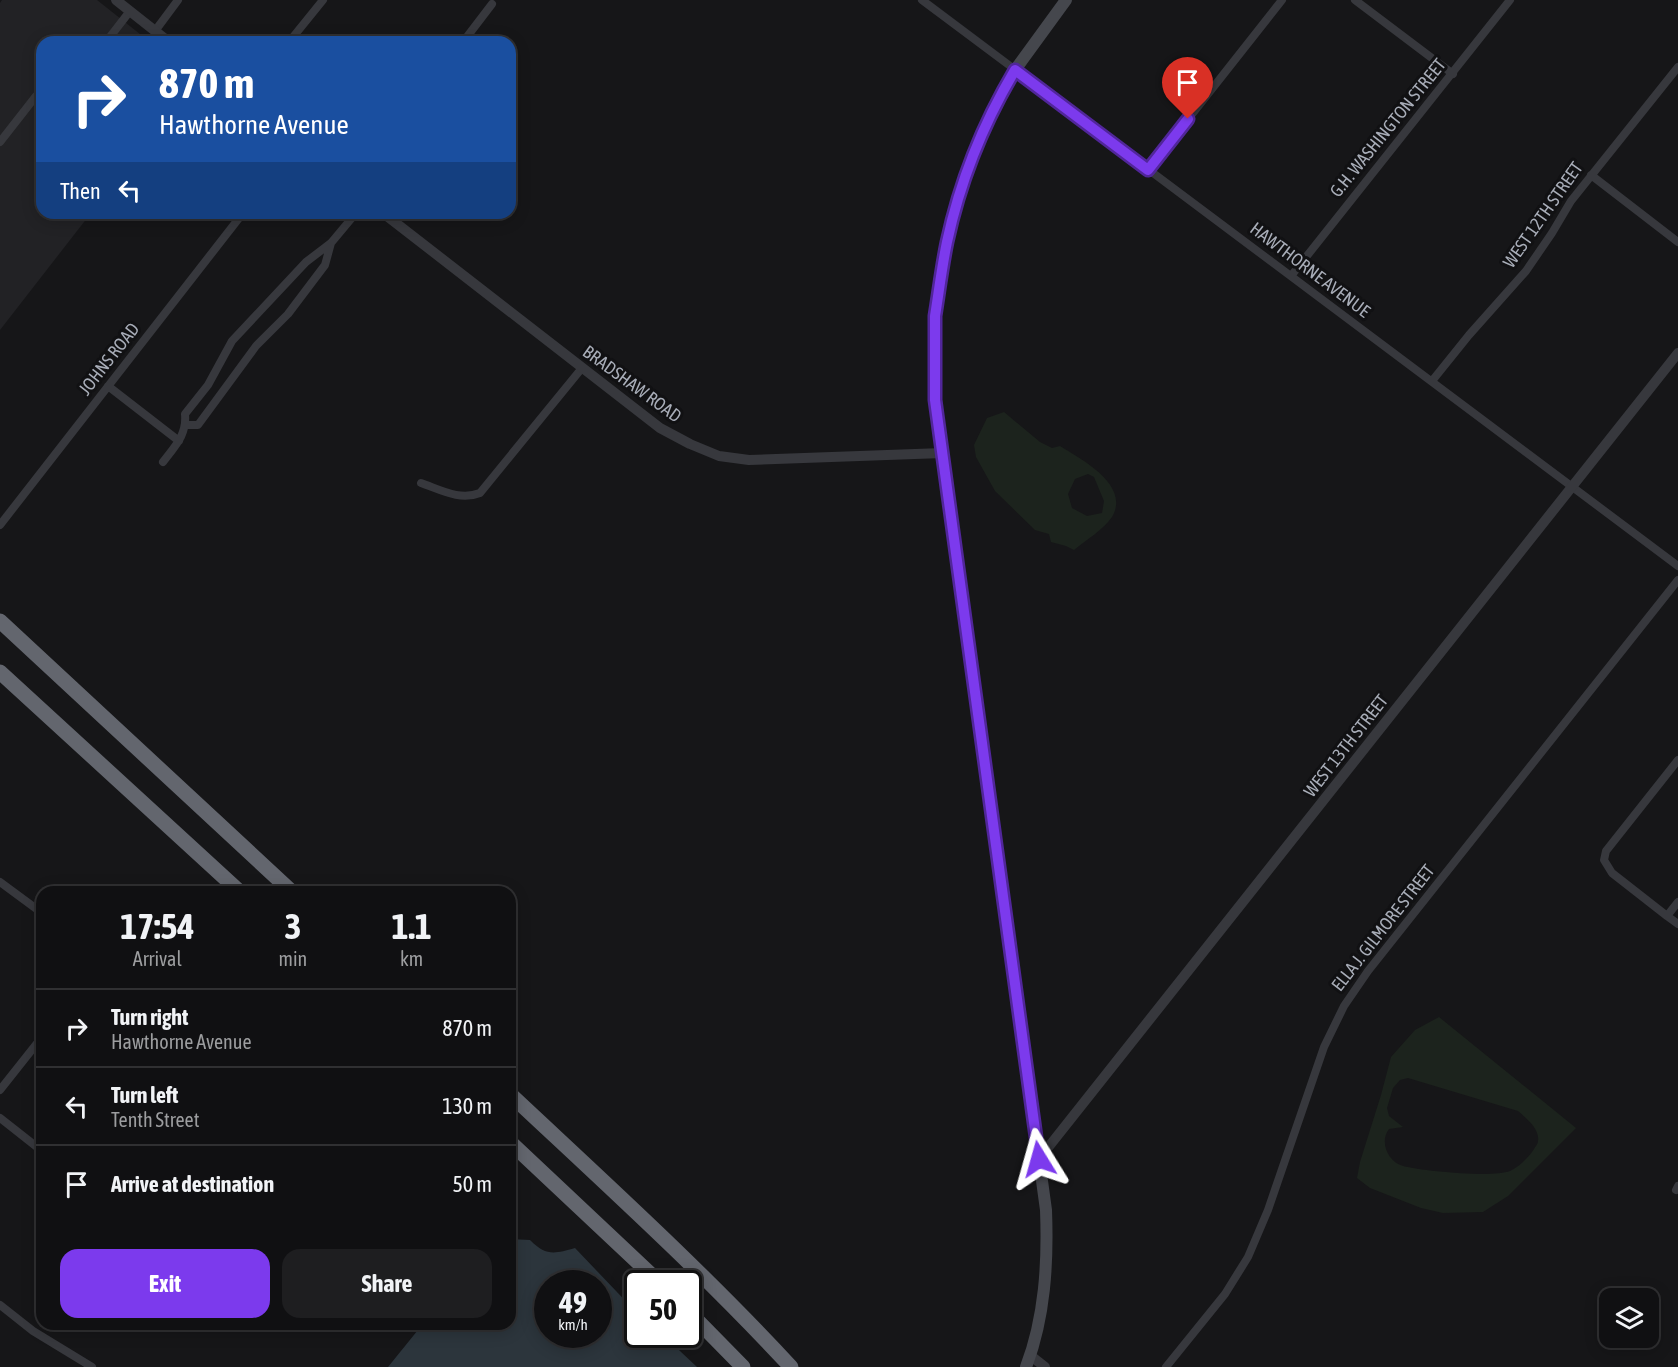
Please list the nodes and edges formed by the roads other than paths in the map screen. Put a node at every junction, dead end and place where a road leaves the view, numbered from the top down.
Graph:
1 (116, 0) edge
2 (178, 0) edge
3 (323, 0) edge
4 (922, 0) edge
5 (1066, 0) edge
6 (1282, 0) edge
7 (1355, 0) edge
8 (1510, 0) edge
9 (492, 4) dead end
10 (130, 11) junction
11 (155, 31) junction
12 (111, 36) edge
13 (161, 36) edge
14 (294, 36) edge
15 (468, 36) edge
16 (1678, 67) edge
17 (1015, 70) junction
18 (1453, 74) junction
19 (36, 96) edge
20 (0, 142) edge
21 (1148, 170) junction
22 (1591, 175) junction
23 (238, 219) edge
24 (351, 219) edge
25 (392, 219) edge
26 (1678, 242) edge
27 (331, 243) junction
28 (1291, 276) junction
29 (1678, 353) edge
30 (582, 368) junction
31 (1432, 381) junction
32 (108, 386) junction
33 (186, 425) junction
34 (179, 441) junction
35 (943, 453) junction
36 (163, 462) dead end
37 (421, 483) dead end
38 (1572, 486) junction
39 (0, 525) edge
40 (1678, 566) edge
41 (1678, 580) edge
42 (0, 621) edge
43 (0, 672) edge
44 (1678, 760) edge
45 (1, 885) edge
46 (233, 886) edge
47 (286, 886) edge
48 (1678, 902) edge
49 (36, 909) edge
50 (1667, 916) junction
51 (1678, 924) edge
52 (36, 1045) edge
53 (0, 1090) edge
54 (516, 1100) edge
55 (0, 1118) edge
56 (36, 1146) edge
57 (516, 1148) edge
58 (1039, 1159) junction
59 (646, 1270) edge
60 (0, 1305) edge
61 (702, 1325) edge
62 (1029, 1361) edge
63 (92, 1367) edge
64 (743, 1367) edge
65 (791, 1367) edge
66 (1045, 1367) edge
67 (1166, 1367) edge

1 - 10 street
2 - 11 street
3 - 14 street
4 - 17 street, HAWTHORNE AVENUE
5 - 17 main road
6 - 21 street
7 - 18 street
8 - 18 street, G.H. WASHINGTON STREET
9 - 15 street
10 - 11 street
10 - 12 street
11 - 13 street
16 - 22 street, WEST 12TH STREET
17 - 21 street, HAWTHORNE AVENUE
17 - 35 main road
18 - 28 street, G.H. WASHINGTON STREET
19 - 20 street
21 - 28 street, HAWTHORNE AVENUE
22 - 26 street
22 - 31 street, WEST 12TH STREET
23 - 32 street, JOHNS ROAD
24 - 27 street
25 - 30 street, BRADSHAW ROAD
27 - 33 street
27 - 33 street
28 - 31 street, HAWTHORNE AVENUE
29 - 38 street, WEST 13TH STREET
30 - 35 street, BRADSHAW ROAD
30 - 37 street
31 - 38 street, HAWTHORNE AVENUE
32 - 34 street
32 - 39 street, JOHNS ROAD
33 - 34 street
34 - 36 street
35 - 58 main road
38 - 40 street, HAWTHORNE AVENUE
38 - 58 street, WEST 13TH STREET
41 - 67 street, ELLA J. GILMORE STREET
42 - 47 highway
43 - 46 highway
44 - 50 street
45 - 49 street
48 - 50 street
50 - 51 street
52 - 53 street
54 - 65 highway
55 - 56 street
57 - 59 highway
58 - 62 main road
60 - 63 street
61 - 64 highway
62 - 66 street

